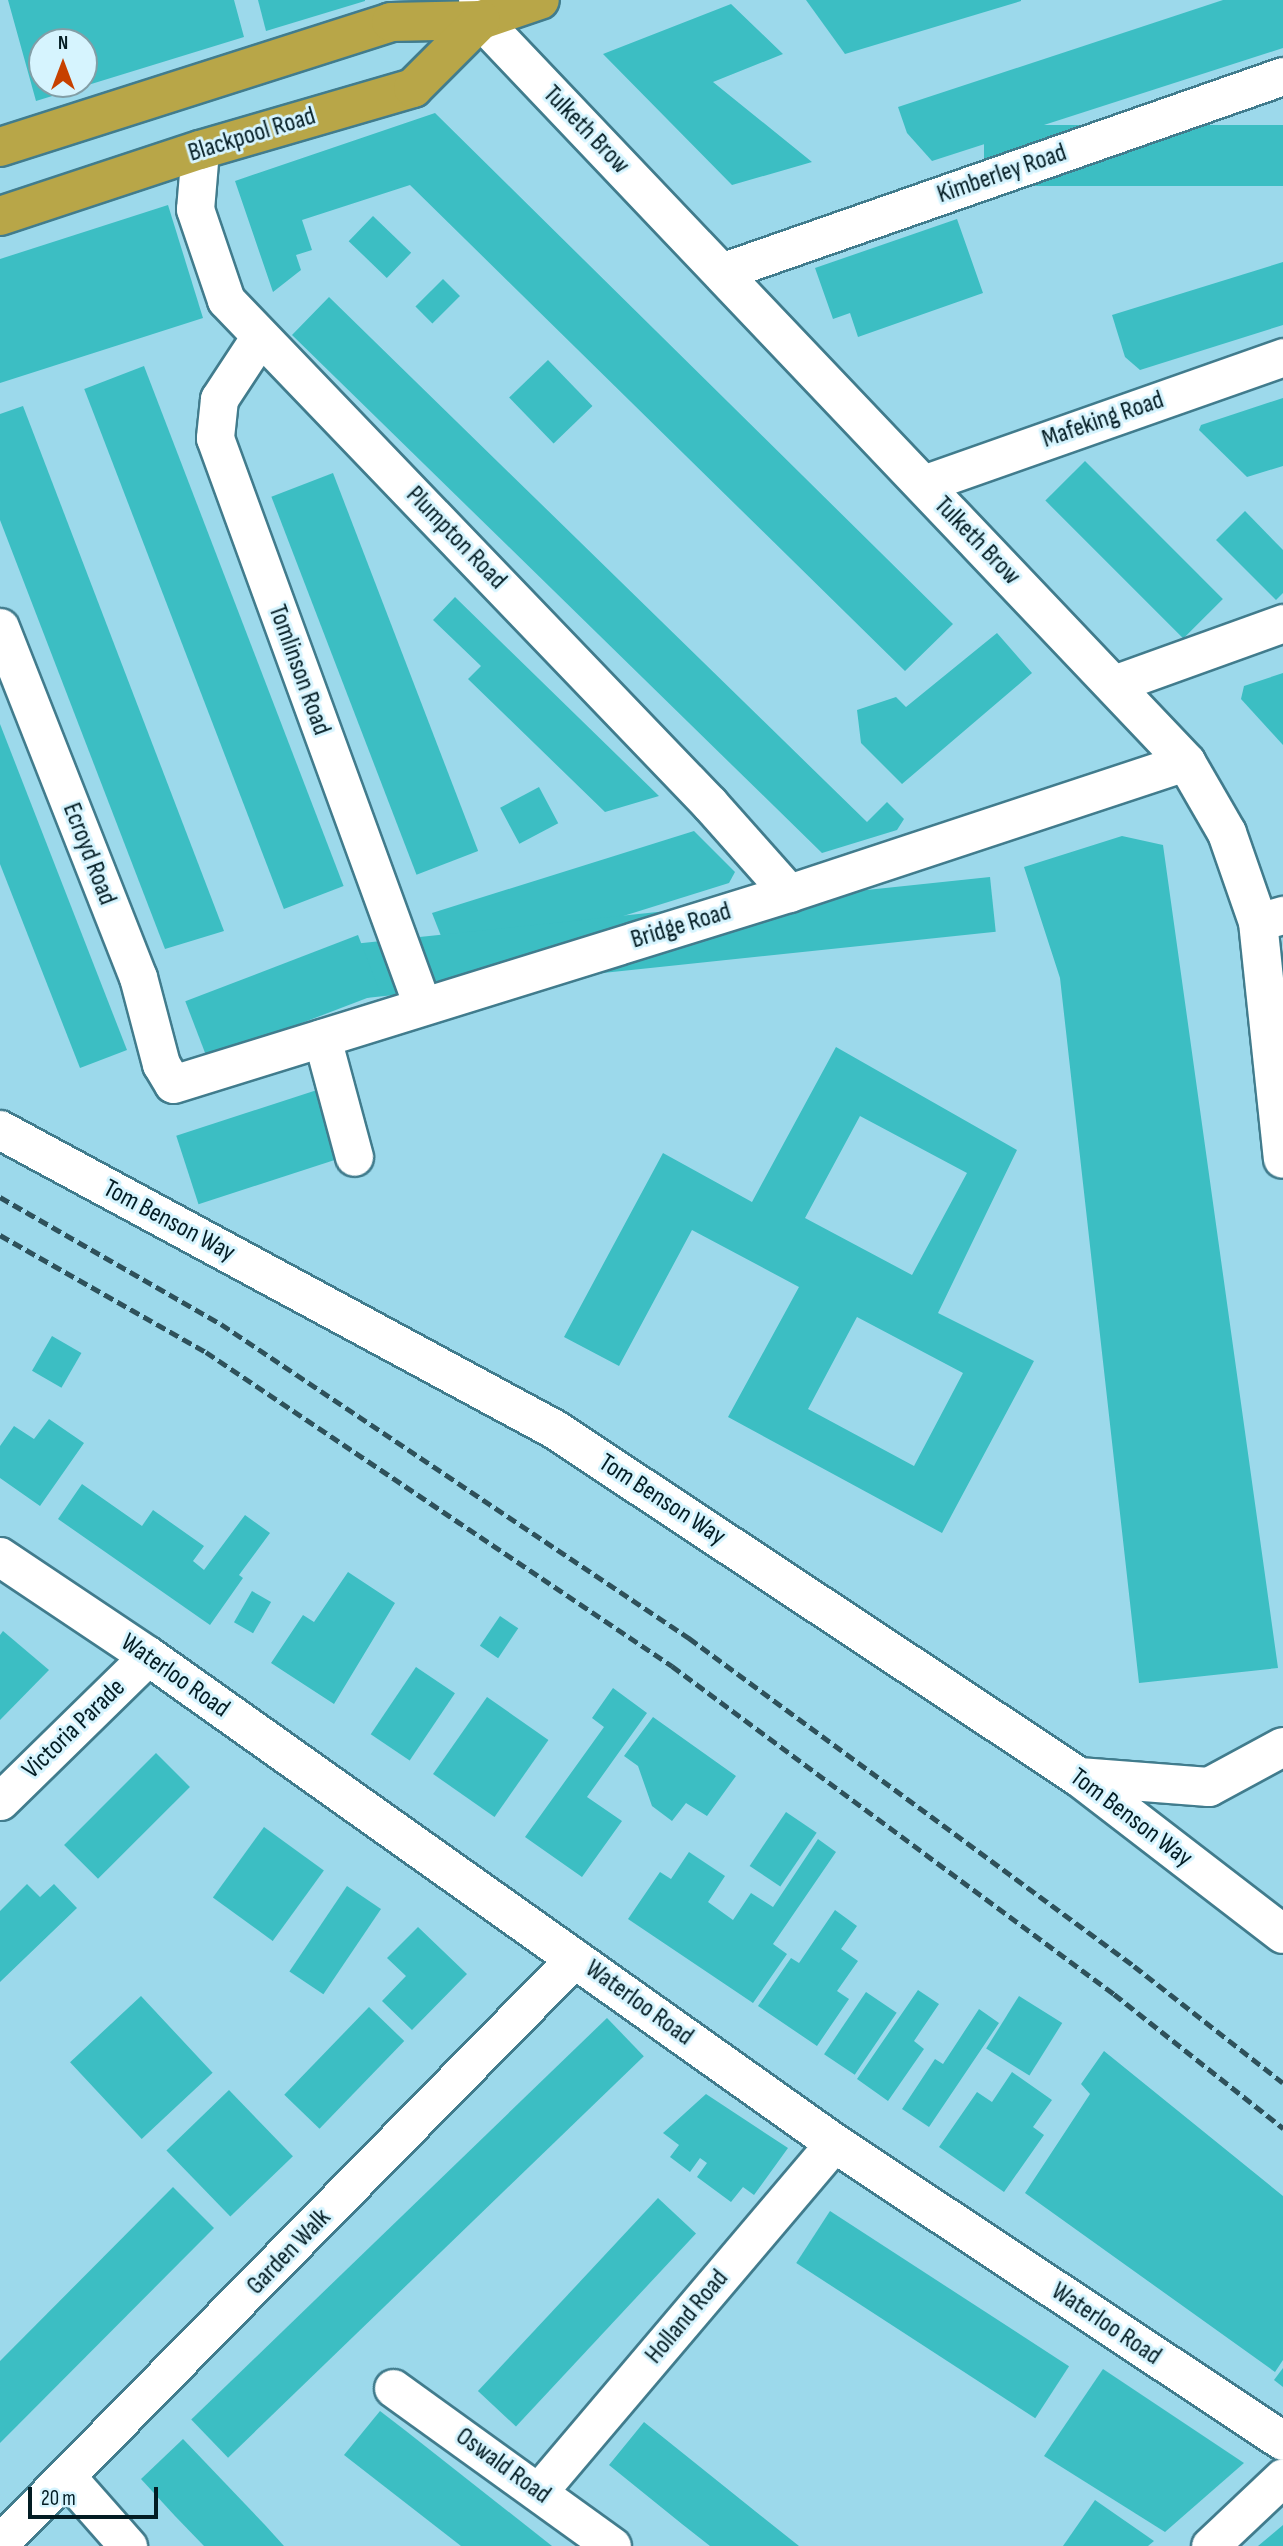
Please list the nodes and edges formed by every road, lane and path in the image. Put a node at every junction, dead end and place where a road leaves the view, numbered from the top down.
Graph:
1 (540, 0) edge
2 (479, 10) edge
3 (1283, 76) edge
4 (6, 138) edge
5 (200, 150) junction
6 (0, 216) edge
7 (721, 272) junction
8 (259, 338) junction
9 (1283, 357) edge
10 (923, 484) junction
11 (1283, 623) edge
12 (0, 626) edge
13 (1114, 684) junction
14 (1186, 762) junction
15 (789, 893) junction
16 (1270, 918) edge
17 (422, 1006) junction
18 (322, 1038) junction
19 (173, 1084) joint
20 (0, 1130) edge
21 (354, 1157) dead end
22 (1283, 1159) edge
23 (0, 1557) edge
24 (148, 1657) junction
25 (1283, 1747) edge
26 (1079, 1777) junction
27 (0, 1801) edge
28 (1283, 1934) edge
29 (575, 1958) junction
30 (834, 2143) junction
31 (393, 2388) dead end
32 (1283, 2441) edge
33 (1283, 2477) edge
34 (68, 2478) junction
35 (540, 2491) junction
36 (0, 2543) edge
37 (128, 2546) edge
38 (612, 2546) edge
39 (1210, 2546) edge

1 - 2 highway, Blackpool Road
2 - 4 highway, Blackpool Road
2 - 5 highway, Blackpool Road
2 - 7 street, Tulketh Brow
3 - 7 street, Kimberley Road
5 - 6 highway, Blackpool Road
5 - 8 street, Plumpton Road
7 - 10 street, Tulketh Brow
8 - 15 street, Plumpton Road
8 - 17 street, Tomlinson Road
9 - 10 street, Mafeking Road
10 - 13 street, Tulketh Brow
11 - 13 street
12 - 19 street, Ecroyd Road
13 - 14 street, Tulketh Brow
14 - 15 street, Bridge Road
14 - 16 street, Tulketh Brow
15 - 17 street, Bridge Road
16 - 22 street, Tulketh Brow
17 - 18 street, Bridge Road
18 - 19 street, Bridge Road
18 - 21 street
20 - 26 street, Tom Benson Way
23 - 24 street, Waterloo Road
24 - 27 street, Victoria Parade
24 - 29 street, Waterloo Road
25 - 26 street
26 - 28 street, Tom Benson Way
29 - 30 street, Waterloo Road
29 - 34 street, Garden Walk
30 - 32 street, Waterloo Road
30 - 35 street, Holland Road
31 - 35 street, Oswald Road
33 - 39 street
34 - 36 street, Garden Walk
34 - 37 street
35 - 38 street, Oswald Road

